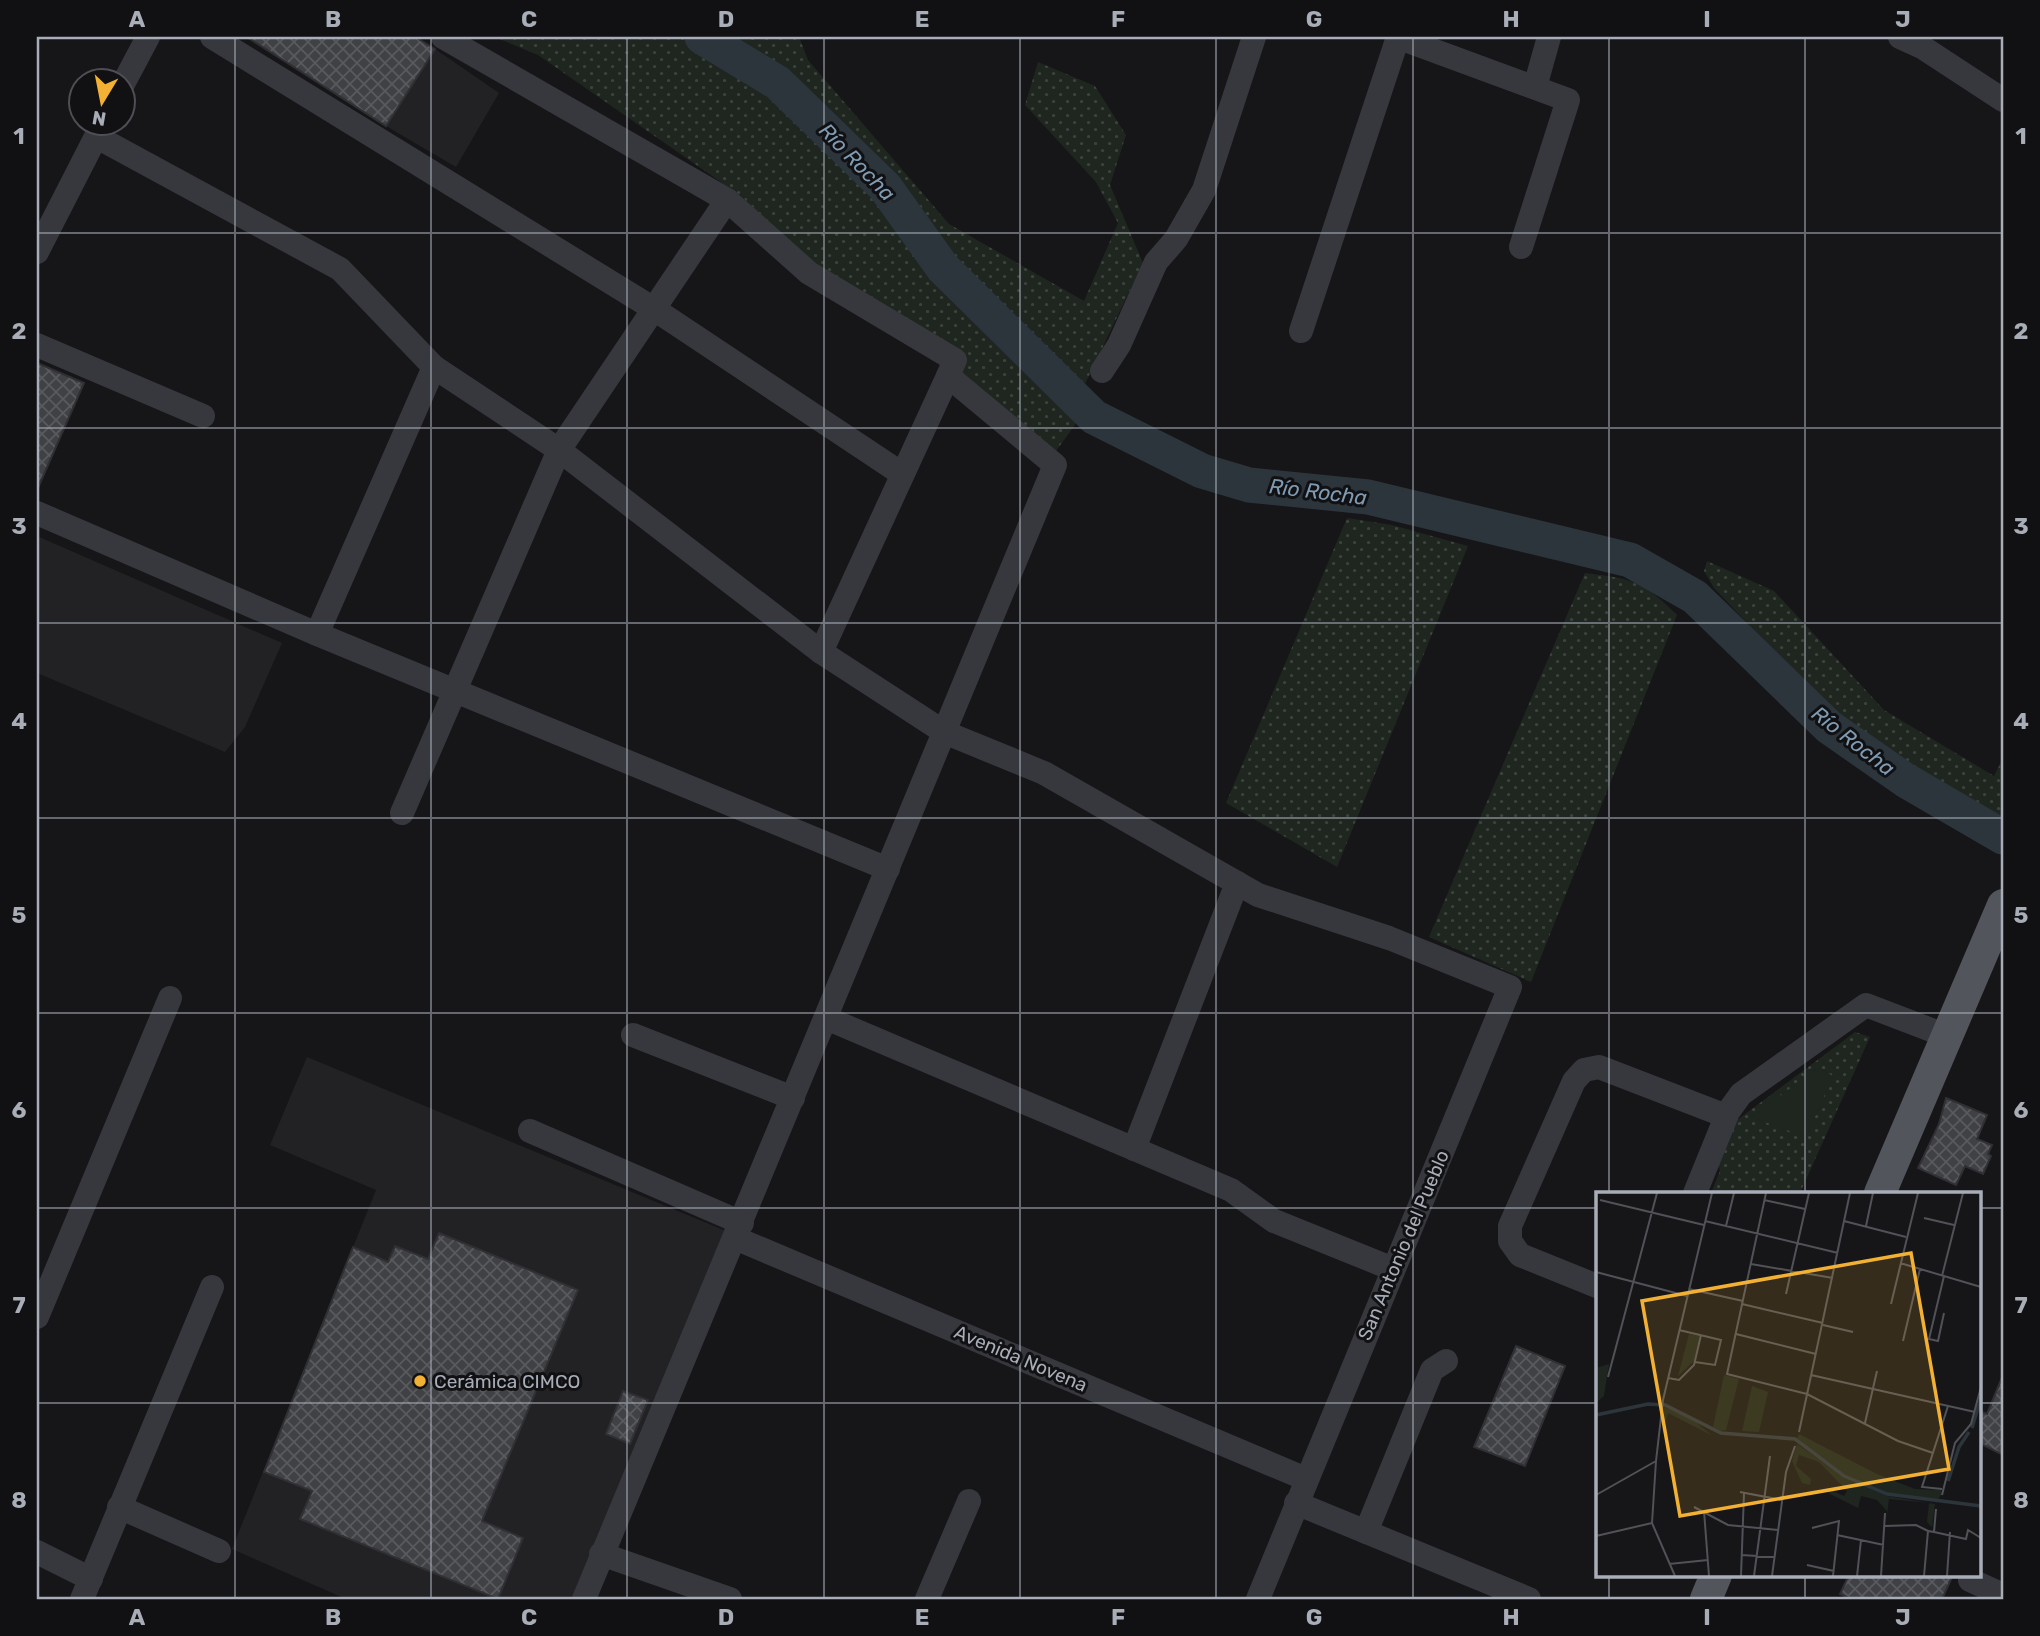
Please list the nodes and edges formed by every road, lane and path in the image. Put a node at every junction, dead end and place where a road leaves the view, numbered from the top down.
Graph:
1 (148, 37) edge
2 (212, 37) edge
3 (443, 37) edge
4 (1254, 37) edge
5 (1398, 37) edge
6 (1549, 37) edge
7 (1900, 37) edge
8 (133, 66) edge
9 (1535, 87) junction
10 (2003, 100) edge
11 (97, 136) edge
12 (110, 136) edge
13 (727, 200) junction
14 (1521, 247) dead end
15 (37, 252) edge
16 (654, 309) junction
17 (1301, 331) dead end
18 (37, 345) edge
19 (434, 368) junction
20 (1102, 371) dead end
21 (948, 376) junction
22 (203, 416) dead end
23 (559, 450) junction
24 (902, 474) junction
25 (37, 513) edge
26 (317, 634) junction
27 (821, 652) junction
28 (455, 690) junction
29 (944, 732) junction
30 (402, 813) dead end
31 (888, 869) junction
32 (1237, 883) junction
33 (2003, 905) edge
34 (170, 998) dead end
35 (826, 1018) junction
36 (633, 1035) dead end
37 (1947, 1036) junction
38 (793, 1098) junction
39 (1726, 1116) junction
40 (530, 1131) dead end
41 (1134, 1149) junction
42 (1695, 1192) edge
43 (1880, 1192) edge
44 (739, 1231) junction
45 (1393, 1269) junction
46 (1596, 1286) edge
47 (212, 1287) dead end
48 (37, 1317) edge
49 (1446, 1362) dead end
50 (1306, 1479) junction
51 (969, 1501) dead end
52 (1296, 1503) junction
53 (119, 1507) junction
54 (1366, 1532) junction
55 (219, 1551) dead end
56 (37, 1552) edge
57 (601, 1554) junction
58 (1716, 1576) edge
59 (1970, 1580) dead end
60 (86, 1589) edge
61 (2003, 1595) edge
62 (584, 1599) edge
63 (730, 1599) edge
64 (927, 1599) edge
65 (1258, 1599) edge
66 (1529, 1599) edge
67 (1706, 1599) edge

1 - 8 street
2 - 16 street
3 - 13 street
4 - 20 street
5 - 9 street
5 - 17 street
6 - 9 street
7 - 10 street
9 - 14 street
11 - 15 street
12 - 19 street
13 - 16 street
13 - 21 street
16 - 23 street
16 - 24 street
18 - 22 street
19 - 23 street
19 - 26 street
21 - 24 street
21 - 29 street
23 - 27 street
23 - 28 street
24 - 27 street
25 - 26 street
26 - 28 street
27 - 29 street
28 - 30 street
28 - 31 street
29 - 31 street
29 - 32 street
31 - 35 street
32 - 41 street
32 - 45 street, San Antonio del Pueblo
33 - 37 main road
34 - 48 street
35 - 38 street
35 - 41 street
36 - 38 street
37 - 39 street
37 - 43 main road
38 - 44 street
39 - 42 street
39 - 46 street
40 - 44 street, Avenida Novena
41 - 45 street
44 - 50 street, Avenida Novena
44 - 57 street
45 - 50 street, San Antonio del Pueblo
47 - 53 street
49 - 54 street
50 - 52 street, San Antonio del Pueblo
51 - 64 street
52 - 54 street
52 - 65 street, San Antonio del Pueblo
53 - 55 street
53 - 60 street
54 - 66 street
56 - 60 street
57 - 62 street
57 - 63 street
58 - 67 main road
59 - 61 street

